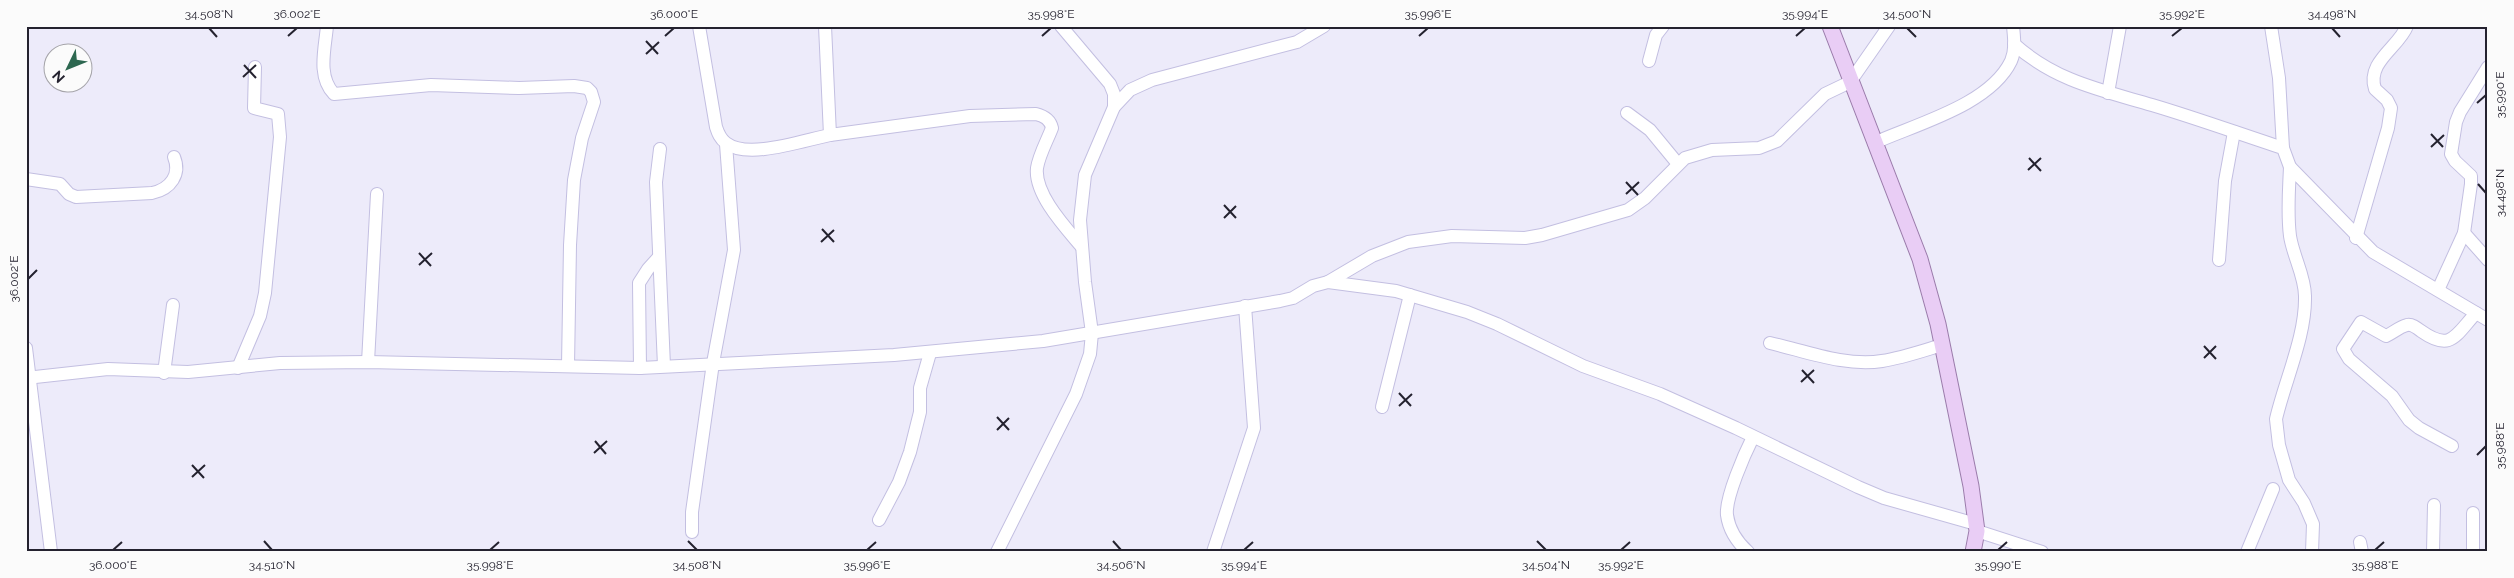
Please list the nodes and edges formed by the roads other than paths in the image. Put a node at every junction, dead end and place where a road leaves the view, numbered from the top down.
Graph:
1 (327, 26) edge
2 (699, 26) edge
3 (825, 26) edge
4 (1061, 26) edge
5 (1324, 26) edge
6 (1663, 26) edge
7 (1830, 26) edge
8 (1889, 26) edge
9 (2013, 26) edge
10 (2120, 26) edge
11 (2271, 26) edge
12 (2407, 26) edge
13 (2014, 44) junction
14 (1649, 61) dead end
15 (2488, 67) edge
16 (255, 68) dead end
17 (1850, 82) junction
18 (2108, 94) junction
19 (1114, 107) junction
20 (1627, 113) dead end
21 (2234, 132) junction
22 (830, 135) junction
23 (1874, 143) junction
24 (726, 144) junction
25 (2283, 148) junction
26 (660, 149) dead end
27 (174, 157) dead end
28 (1678, 164) junction
29 (2290, 167) junction
30 (26, 179) edge
31 (377, 194) dead end
32 (2464, 233) junction
33 (2356, 238) junction
34 (1081, 246) junction
35 (658, 258) junction
36 (2220, 260) dead end
37 (2488, 260) edge
38 (1328, 282) junction
39 (2438, 290) junction
40 (1410, 295) junction
41 (173, 305) dead end
42 (1245, 306) junction
43 (2476, 313) junction
44 (2488, 320) edge
45 (1092, 334) junction
46 (1770, 343) dead end
47 (1942, 345) junction
48 (26, 348) edge
49 (930, 353) junction
50 (368, 362) junction
51 (713, 363) junction
52 (568, 366) junction
53 (664, 366) junction
54 (238, 368) junction
55 (640, 368) junction
56 (164, 373) junction
57 (28, 378) edge
58 (1382, 407) dead end
59 (1753, 437) junction
60 (2452, 446) dead end
61 (2273, 489) dead end
62 (2434, 505) dead end
63 (2473, 513) dead end
64 (879, 520) dead end
65 (1976, 527) junction
66 (692, 532) dead end
67 (51, 552) edge
68 (997, 552) edge
69 (1214, 552) edge
70 (1748, 552) edge
71 (1973, 552) edge
72 (2042, 552) edge
73 (2247, 552) edge
74 (2312, 552) edge
75 (2433, 552) edge
76 (2473, 552) edge

1 - 52 street
2 - 24 street
3 - 22 street
4 - 19 street
5 - 19 street
6 - 14 street
7 - 17 main road
8 - 17 street
9 - 13 street
10 - 18 street
11 - 25 street
12 - 33 street
13 - 18 street
13 - 23 street
15 - 32 street
16 - 54 street
17 - 23 main road
17 - 28 street
18 - 21 street
19 - 34 street
20 - 28 street
21 - 25 street
21 - 36 street
22 - 24 street
22 - 34 street
23 - 47 main road
24 - 51 street
25 - 29 street
26 - 35 street
27 - 30 street
28 - 38 street
29 - 33 street
29 - 74 street
31 - 50 street
32 - 37 street
32 - 39 street
33 - 39 street
34 - 45 street
35 - 53 street
35 - 55 street
38 - 40 street
38 - 42 street
39 - 43 street
40 - 58 street
40 - 59 street
41 - 56 street
42 - 45 street
42 - 69 street
43 - 44 street
43 - 60 street
45 - 49 street
45 - 68 street
46 - 47 street
47 - 65 main road
48 - 57 street
49 - 51 street
49 - 64 street
50 - 52 street
50 - 54 street
51 - 53 street
51 - 66 street
52 - 55 street
53 - 55 street
54 - 56 street
56 - 57 street
57 - 67 street
59 - 65 street
59 - 70 street
61 - 73 street
62 - 75 street
63 - 76 street
65 - 71 main road
65 - 72 street

